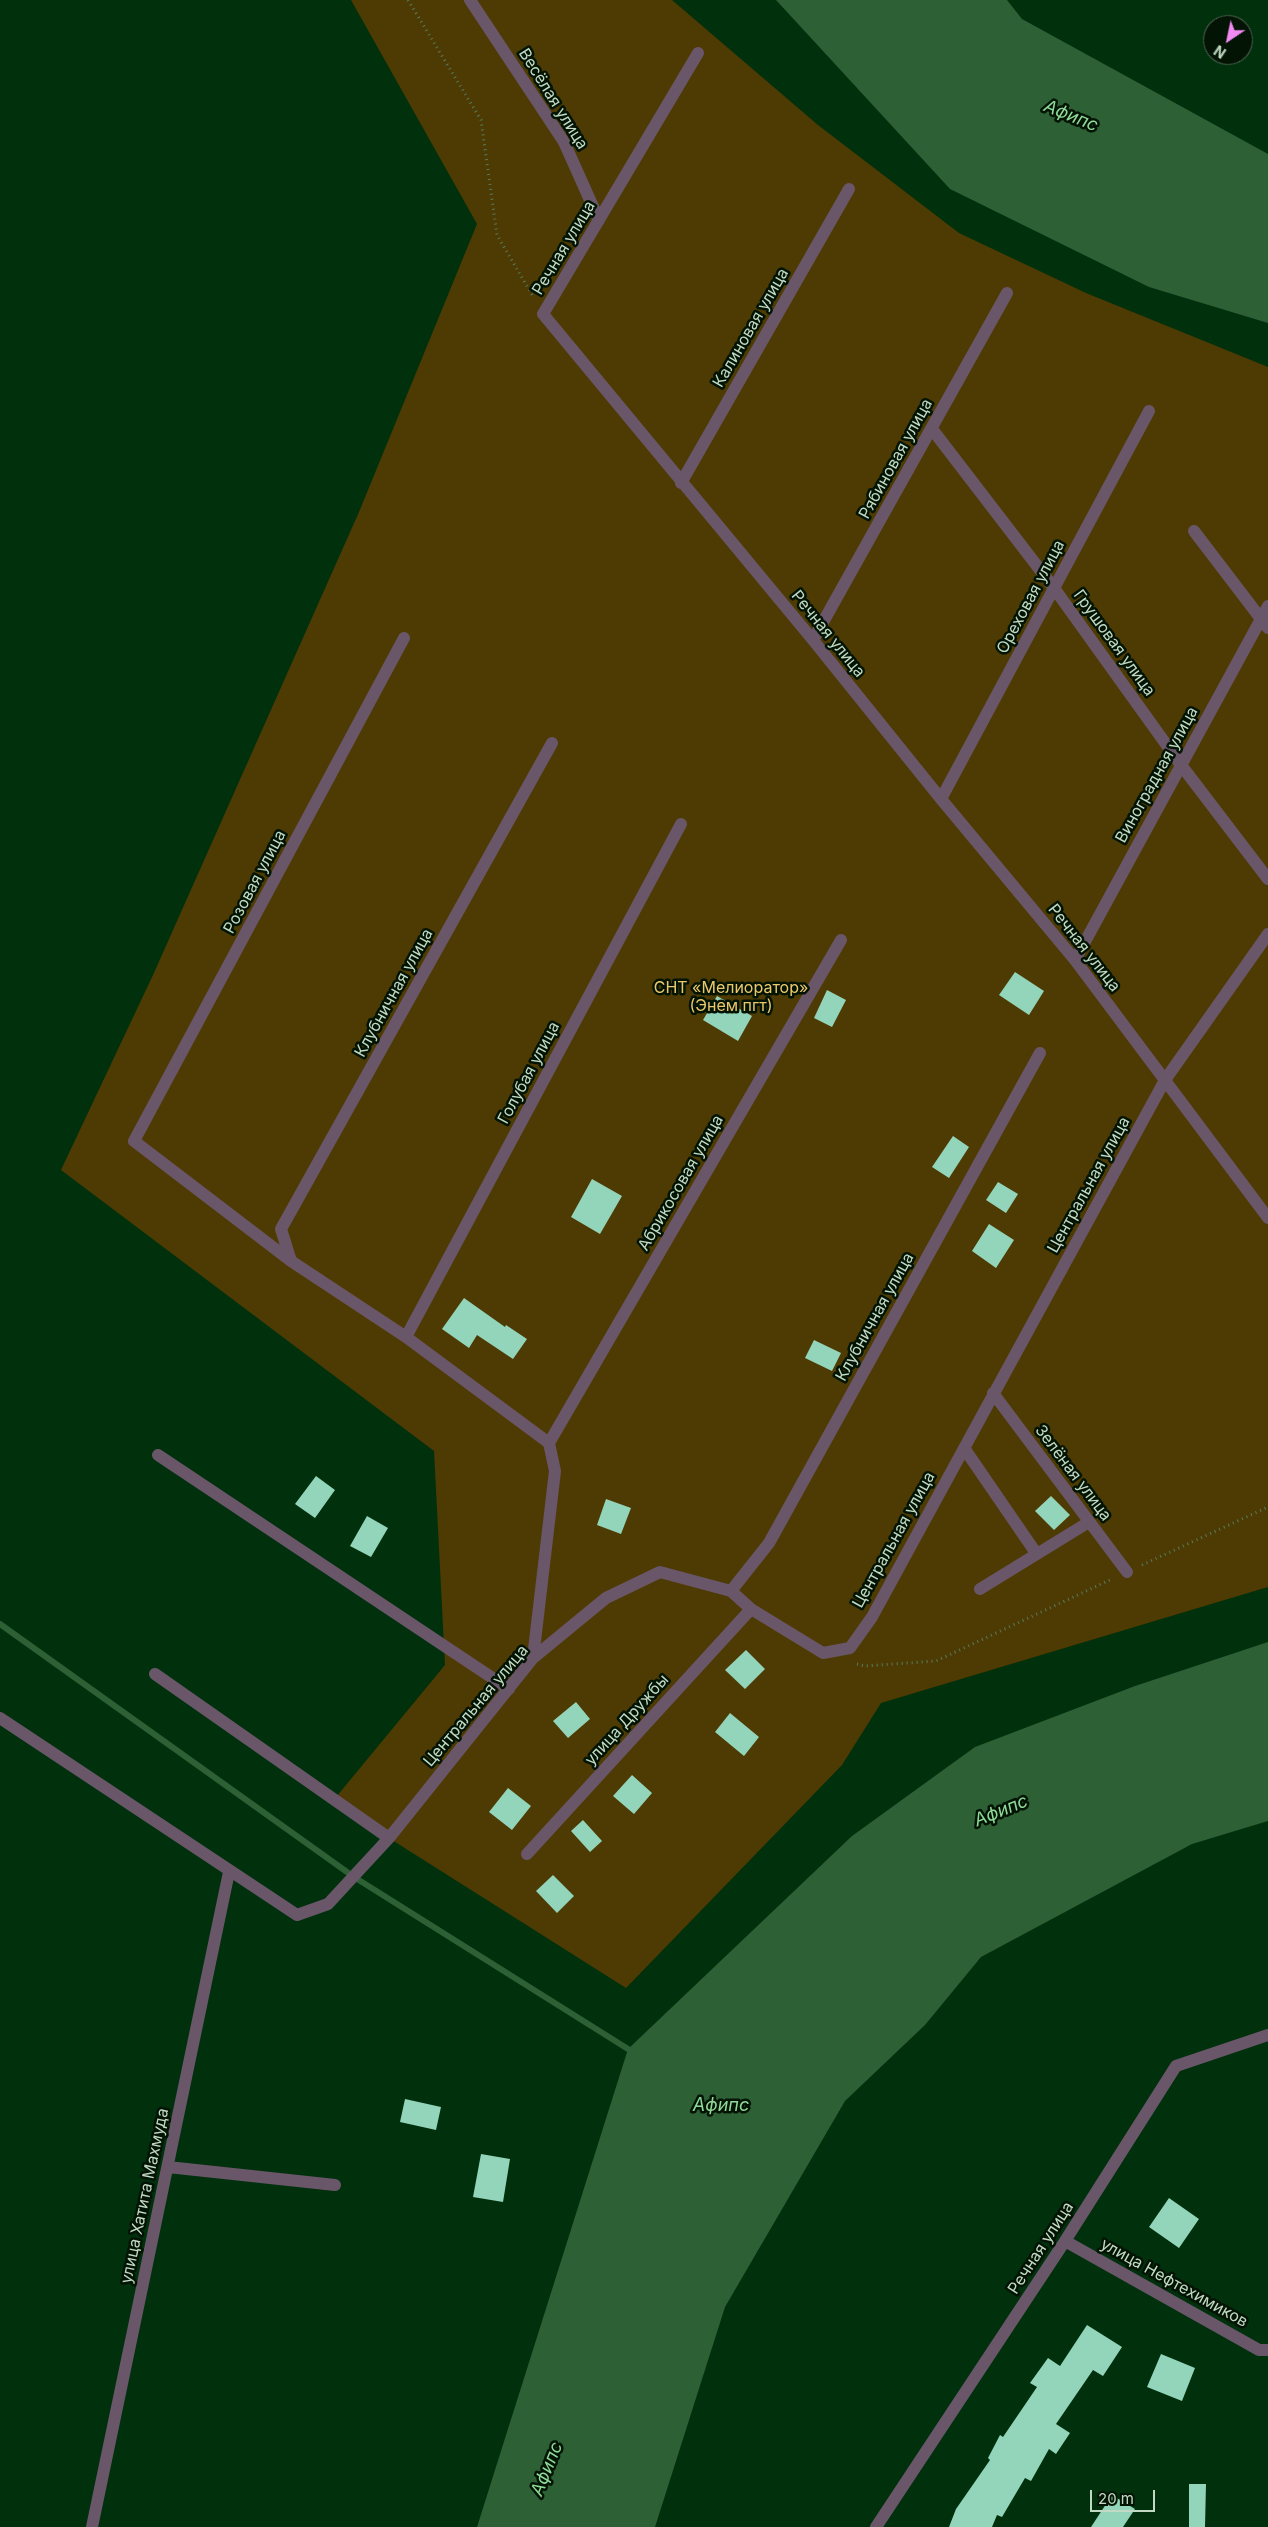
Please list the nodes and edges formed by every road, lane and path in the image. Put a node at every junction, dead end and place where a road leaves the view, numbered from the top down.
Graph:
1 (408, 0) edge
2 (470, 0) edge
3 (698, 53) dead end
4 (850, 188) dead end
5 (599, 220) junction
6 (1008, 293) dead end
7 (543, 314) junction
8 (1149, 411) dead end
9 (932, 429) junction
10 (681, 483) junction
11 (1194, 532) dead end
12 (1054, 588) junction
13 (1268, 606) edge
14 (1264, 624) edge
15 (404, 638) dead end
16 (813, 640) junction
17 (552, 743) dead end
18 (1181, 764) junction
19 (941, 799) junction
20 (681, 824) dead end
21 (1268, 879) edge
22 (1268, 934) edge
23 (841, 940) dead end
24 (1075, 960) junction
25 (1040, 1053) dead end
26 (1165, 1080) junction
27 (1268, 1218) edge
28 (291, 1261) junction
29 (406, 1338) junction
30 (994, 1393) junction
31 (549, 1443) junction
32 (964, 1448) junction
33 (158, 1455) dead end
34 (1268, 1507) edge
35 (1089, 1522) junction
36 (1036, 1553) junction
37 (1127, 1572) junction
38 (980, 1589) dead end
39 (731, 1591) junction
40 (752, 1609) junction
41 (823, 1653) junction
42 (533, 1658) junction
43 (155, 1674) dead end
44 (509, 1688) junction
45 (0, 1718) edge
46 (389, 1838) junction
47 (527, 1854) dead end
48 (229, 1872) junction
49 (1268, 2035) edge
50 (168, 2168) junction
51 (335, 2186) dead end
52 (1065, 2241) junction
53 (1268, 2350) edge
54 (92, 2527) edge
55 (876, 2527) edge

1 - 7 path
2 - 5 street, Весёлая улица
3 - 5 street, Речная улица
4 - 10 street, Калиновая улица
5 - 7 street, Речная улица
6 - 9 street, Рябиновая улица
7 - 10 street, Речная улица
8 - 12 street, Ореховая улица
9 - 12 street, Грушовая улица
9 - 16 street, Рябиновая улица
10 - 16 street, Речная улица
11 - 14 street
12 - 18 street, Грушовая улица
12 - 19 street, Ореховая улица
13 - 14 street, Виноградная улица
14 - 18 street, Виноградная улица
15 - 28 street, Розовая улица
16 - 19 street, Речная улица
17 - 28 street, Клубничная улица
18 - 21 street, Грушовая улица
18 - 24 street, Виноградная улица
19 - 24 street, Речная улица
20 - 29 street, Голубая улица
22 - 26 street, Центральная улица
23 - 31 street, Абрикосовая улица
24 - 26 street, Речная улица
25 - 39 street, Клубничная улица
26 - 27 street, Речная улица
26 - 30 street, Центральная улица
28 - 29 street
29 - 31 street
30 - 32 street, Центральная улица
30 - 35 street, Зелёная улица
31 - 42 street
32 - 36 street
32 - 41 street, Центральная улица
33 - 44 street
34 - 37 path
35 - 36 street
35 - 37 street, Зелёная улица
36 - 38 street
37 - 41 path
39 - 40 street, Центральная улица
39 - 42 street, Центральная улица
40 - 41 street, Центральная улица
40 - 47 street, улица Дружбы
42 - 44 street, Центральная улица
43 - 46 street
44 - 46 street, Центральная улица
45 - 48 street
46 - 48 street, Центральная улица
48 - 50 street, улица Хатита Махмуда
49 - 52 street, Речная улица
50 - 51 street
50 - 54 street, улица Хатита Махмуда
52 - 53 street, улица Нефтехимиков
52 - 55 street, Речная улица

